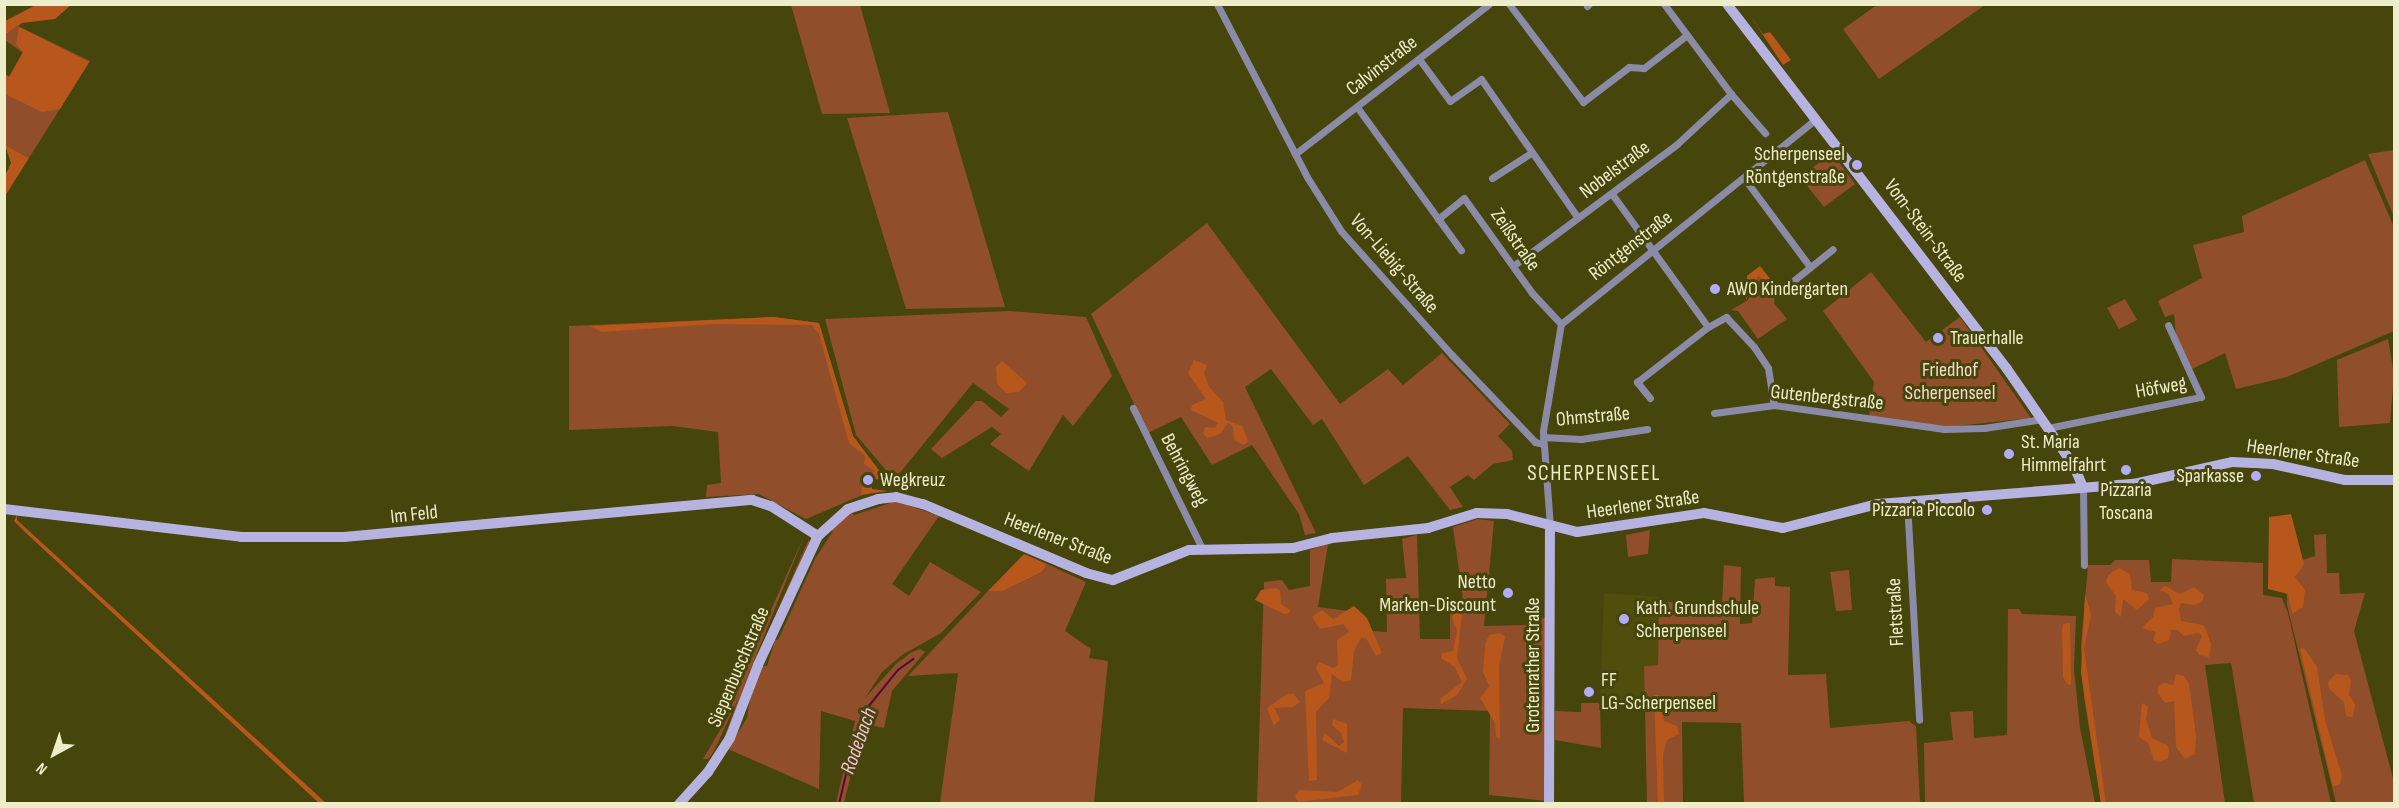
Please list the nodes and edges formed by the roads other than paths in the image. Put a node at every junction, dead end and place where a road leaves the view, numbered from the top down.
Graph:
1 (1217, 4) edge
2 (1489, 4) edge
3 (1509, 4) edge
4 (1664, 4) edge
5 (1727, 4) edge
6 (1688, 35) junction
7 (1419, 59) junction
8 (1731, 94) junction
9 (1357, 107) junction
10 (1816, 119) junction
11 (1766, 133) dead end
12 (1295, 153) junction
13 (1531, 153) junction
14 (1492, 178) dead end
15 (1744, 178) junction
16 (1612, 194) junction
17 (1578, 218) junction
18 (1438, 219) junction
19 (1833, 249) dead end
20 (1461, 250) dead end
21 (1652, 251) junction
22 (1513, 266) junction
23 (1810, 267) junction
24 (1778, 293) dead end
25 (1561, 324) junction
26 (2168, 325) dead end
27 (1708, 327) junction
28 (1650, 398) dead end
29 (1774, 405) junction
30 (1133, 408) dead end
31 (1714, 413) dead end
32 (2045, 424) junction
33 (1647, 429) dead end
34 (1543, 441) junction
35 (2394, 480) edge
36 (2083, 487) junction
37 (1906, 502) junction
38 (4, 508) edge
39 (1550, 527) junction
40 (818, 536) junction
41 (1202, 548) junction
42 (2084, 565) dead end
43 (1919, 720) dead end
44 (679, 804) edge
45 (1549, 804) edge

1 - 12 street, Von-Liebig-Straße
2 - 7 street, Calvinstraße
3 - 6 street
4 - 6 street
5 - 10 main road, Vom-Stein-Straße
6 - 8 street
7 - 9 street, Calvinstraße
7 - 13 street
8 - 11 street
8 - 16 street, Nobelstraße
9 - 12 street, Calvinstraße
9 - 18 street
10 - 15 street, Röntgenstraße
10 - 32 main road, Vom-Stein-Straße
12 - 34 street, Von-Liebig-Straße
13 - 14 street
13 - 17 street
15 - 21 street, Röntgenstraße
15 - 23 street
16 - 17 street, Nobelstraße
16 - 21 street
17 - 22 street, Nobelstraße
18 - 20 street
18 - 22 street, Zeißstraße
19 - 23 street
21 - 25 street, Röntgenstraße
21 - 27 street
22 - 25 street, Zeißstraße
23 - 24 street
25 - 34 street
26 - 32 street, Höfweg
27 - 28 street
27 - 29 street
29 - 31 street, Gutenbergstraße
29 - 32 street, Gutenbergstraße
30 - 41 street, Behringweg
32 - 36 main road, Vom-Stein-Straße
33 - 34 street, Ohmstraße
34 - 39 street
35 - 36 main road, Heerlener Straße
36 - 37 main road, Heerlener Straße
36 - 42 street
37 - 39 main road, Heerlener Straße
37 - 43 street, Fletstraße
38 - 40 main road, Im Feld
39 - 41 main road, Heerlener Straße
39 - 45 main road, Grotenrather Straße
40 - 41 main road, Heerlener Straße
40 - 44 main road, Siepenbuschstraße

